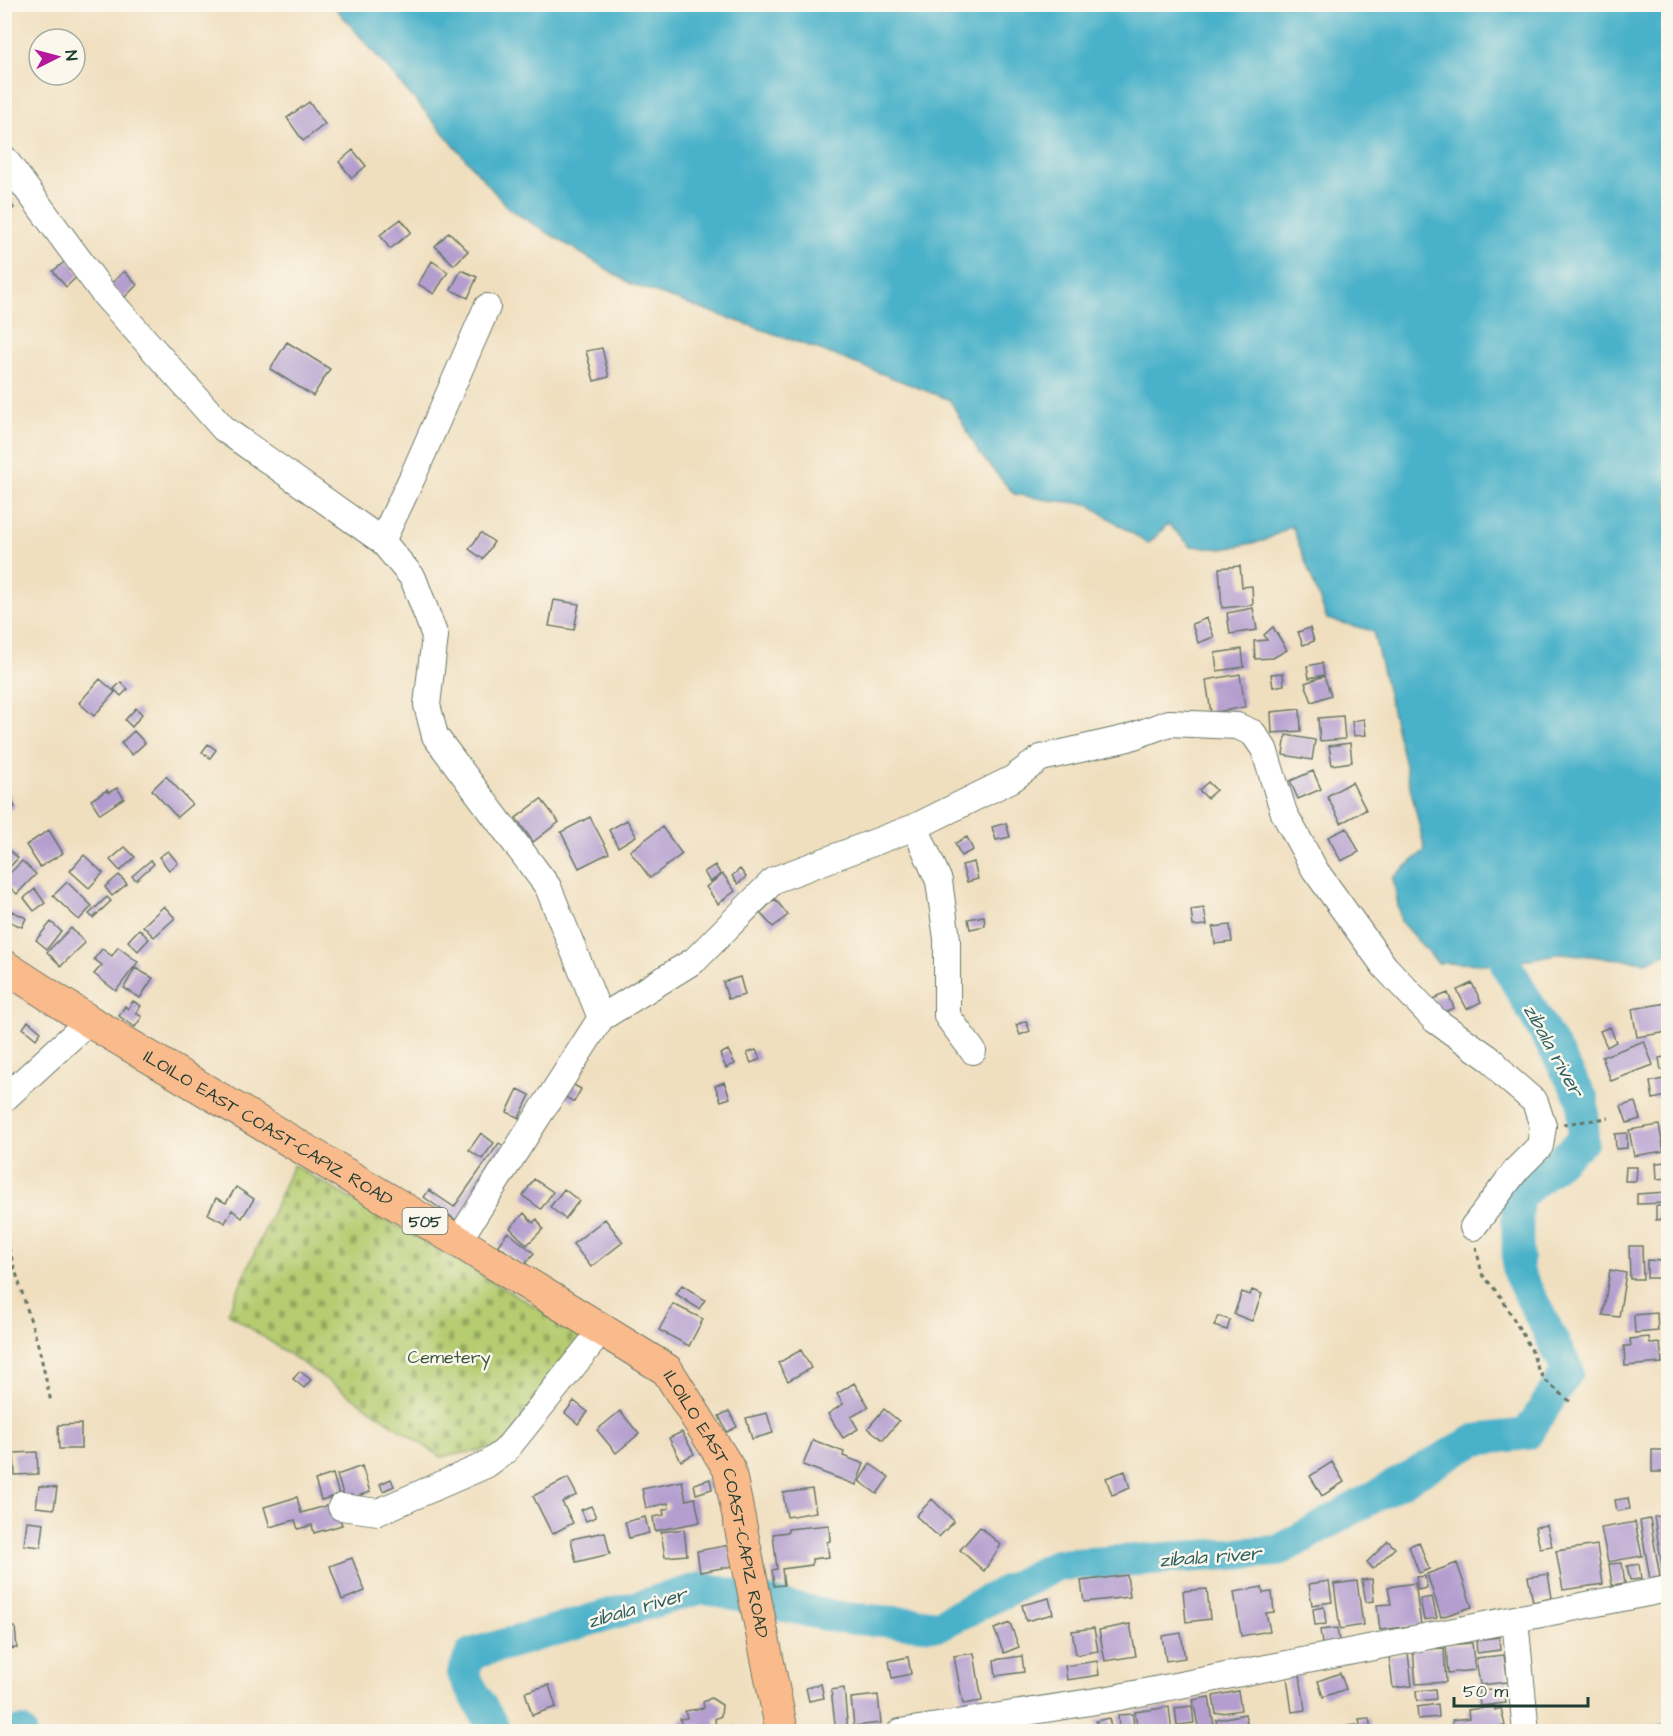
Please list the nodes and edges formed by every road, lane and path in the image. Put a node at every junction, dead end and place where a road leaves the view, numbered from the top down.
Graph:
1 (4, 158) edge
2 (487, 307) dead end
3 (382, 542) junction
4 (915, 827) junction
5 (4, 966) edge
6 (601, 1018) junction
7 (89, 1021) junction
8 (973, 1051) dead end
9 (4, 1099) edge
10 (1609, 1118) dead end
11 (1554, 1125) dead end
12 (4, 1221) edge
13 (1473, 1227) joint
14 (458, 1241) junction
15 (602, 1330) junction
16 (51, 1402) dead end
17 (1572, 1403) dead end
18 (341, 1507) dead end
19 (1668, 1589) edge
20 (1515, 1620) junction
21 (782, 1731) edge
22 (900, 1731) edge
23 (1526, 1731) edge

1 - 3 street
2 - 3 street
3 - 6 street
4 - 6 street
4 - 8 street
4 - 13 street
5 - 7 main road, ILOILO EAST COAST-CAPIZ ROAD / 505
6 - 14 street
7 - 9 street
7 - 14 main road, ILOILO EAST COAST-CAPIZ ROAD / 505
10 - 11 path
12 - 16 path
13 - 17 path
14 - 15 main road, ILOILO EAST COAST-CAPIZ ROAD / 505
15 - 18 street
15 - 21 main road, ILOILO EAST COAST-CAPIZ ROAD / 505
19 - 20 street
20 - 22 street
20 - 23 street

